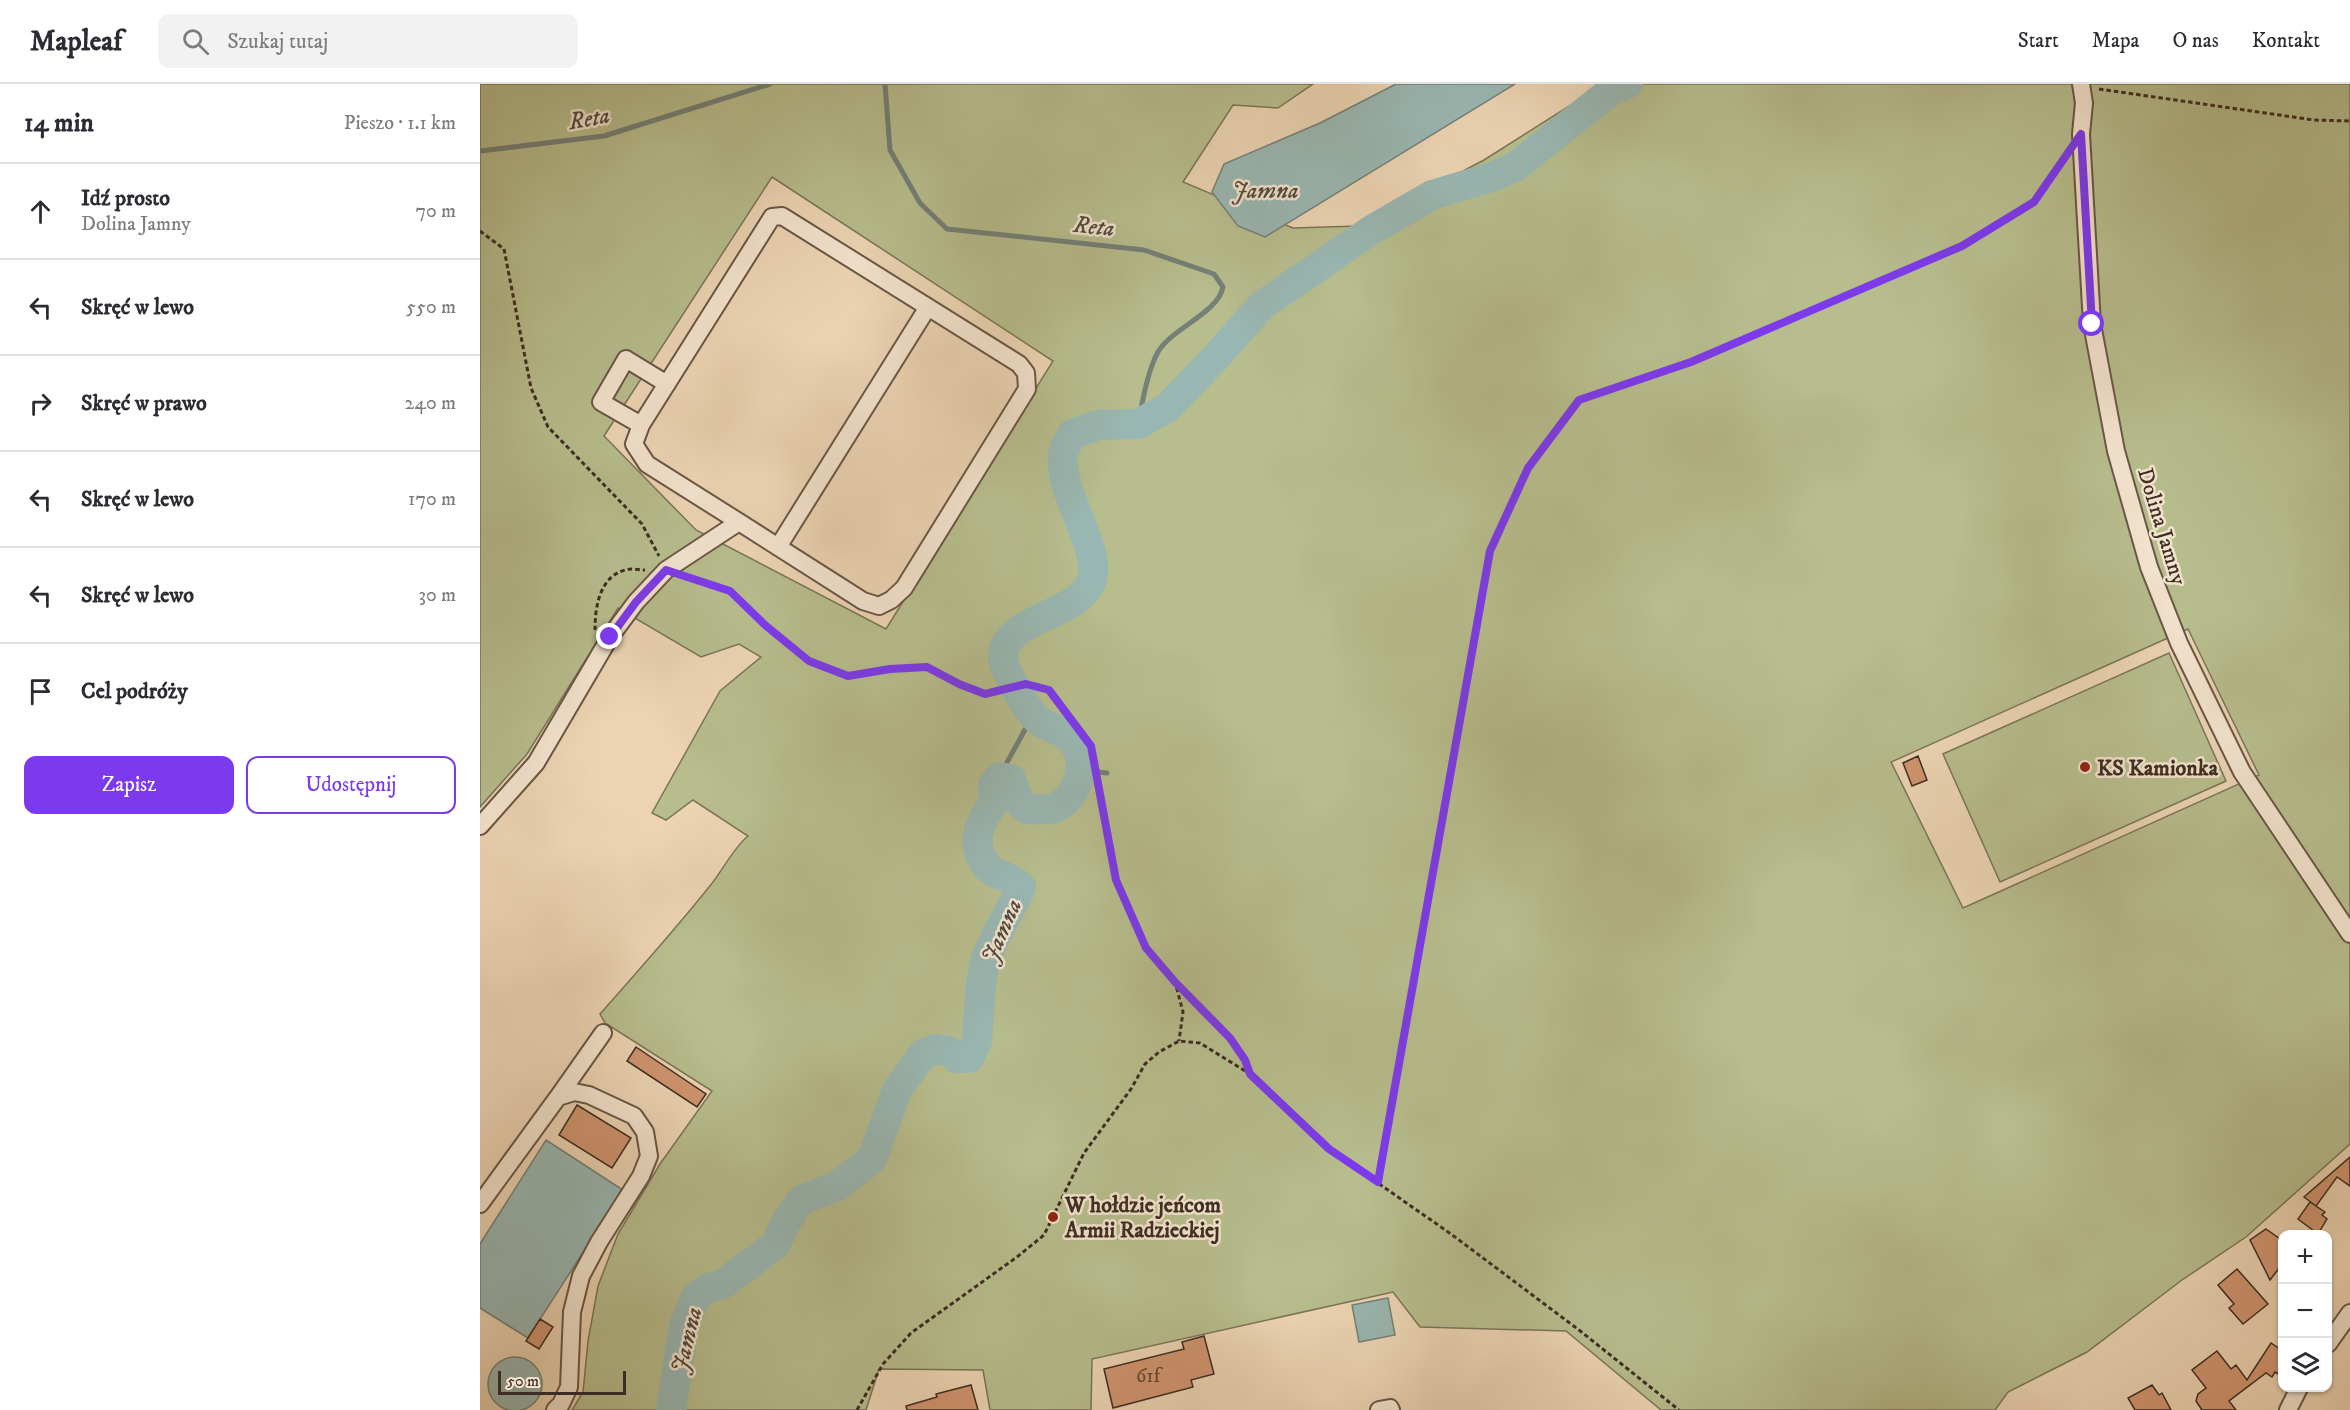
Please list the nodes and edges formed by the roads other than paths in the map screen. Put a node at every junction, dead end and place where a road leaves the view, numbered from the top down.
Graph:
1 (2081, 85) edge
2 (928, 307) junction
3 (667, 384) junction
4 (641, 425) junction
5 (739, 522) junction
6 (778, 547) junction
7 (480, 826) edge
8 (2350, 934) edge
9 (603, 1033) dead end
10 (558, 1097) junction
11 (480, 1204) edge
12 (2350, 1313) edge
13 (2332, 1338) edge
14 (2297, 1392) edge
15 (555, 1410) edge
16 (1379, 1410) edge
17 (1391, 1410) edge
18 (2288, 1410) edge

1 - 8 street, Dolina Jamny
2 - 3 street
2 - 6 street
2 - 6 street
3 - 4 street
3 - 4 street
4 - 5 street
5 - 6 street
5 - 7 street
9 - 10 street
10 - 11 street
10 - 15 street
12 - 13 street
14 - 18 street
16 - 17 street

